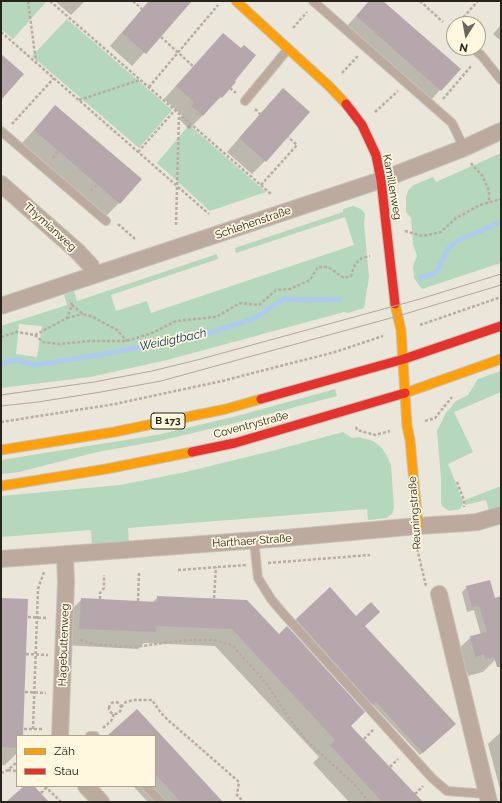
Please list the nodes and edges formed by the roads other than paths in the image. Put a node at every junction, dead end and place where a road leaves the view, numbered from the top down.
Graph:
1 (236, 1) edge
2 (314, 2) edge
3 (285, 46) junction
4 (481, 56) edge
5 (501, 80) edge
6 (245, 100) dead end
7 (5, 129) edge
8 (501, 131) edge
9 (464, 148) junction
10 (381, 180) junction
11 (1, 184) edge
12 (106, 221) dead end
13 (94, 275) junction
14 (1, 306) edge
15 (501, 326) edge
16 (404, 359) junction
17 (501, 359) edge
18 (406, 393) junction
19 (1, 450) edge
20 (1, 486) edge
21 (501, 515) edge
22 (418, 526) junction
23 (254, 540) junction
24 (65, 555) junction
25 (1, 559) edge
26 (440, 594) road end
27 (60, 735) edge
28 (87, 787) edge
29 (147, 787) edge
30 (488, 798) edge
31 (101, 802) edge
32 (161, 802) edge

1 - 3 main road, Kamillenweg
2 - 9 lane
3 - 6 lane
3 - 10 main road, Kamillenweg
4 - 5 lane
7 - 12 lane
8 - 9 street, Schlehenstraße
9 - 10 street, Schlehenstraße
10 - 13 street, Schlehenstraße
10 - 16 main road, Kamillenweg
11 - 13 street, Thymianweg
13 - 14 street, Schlehenstraße
15 - 16 main road, Coventrystraße / B 173
16 - 18 main road, Reuningstraße
16 - 19 main road, Coventrystraße / B 173
17 - 18 main road, Coventrystraße
18 - 20 main road, Coventrystraße
18 - 22 main road, Reuningstraße
21 - 22 street, Harthaer Straße
22 - 23 street, Harthaer Straße
23 - 24 street, Harthaer Straße
23 - 30 lane
24 - 25 street, Harthaer Straße
24 - 27 street, Hagebuttenweg
26 - 30 street
28 - 31 street
29 - 32 lane

